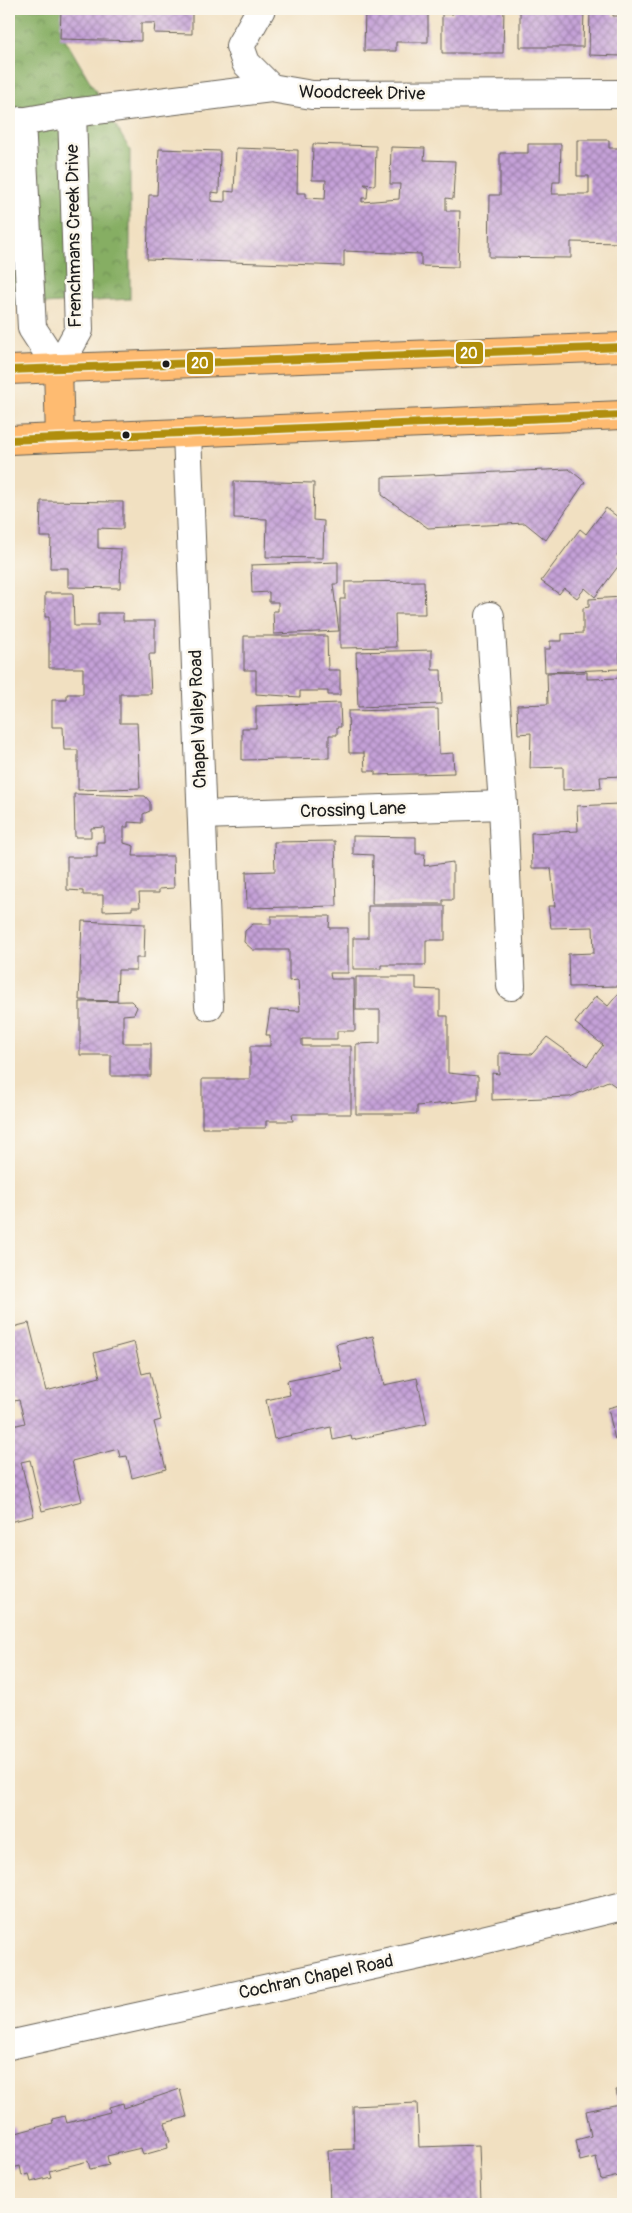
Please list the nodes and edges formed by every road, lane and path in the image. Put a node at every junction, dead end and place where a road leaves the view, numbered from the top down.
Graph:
1 (261, 9) edge
2 (271, 88) junction
3 (623, 94) edge
4 (72, 113) junction
5 (15, 122) edge
6 (623, 347) edge
7 (58, 368) junction
8 (9, 370) edge
9 (623, 415) edge
10 (188, 432) junction
11 (60, 438) junction
12 (9, 440) edge
13 (490, 616) dead end
14 (503, 805) junction
15 (202, 815) junction
16 (511, 986) dead end
17 (209, 1006) dead end
18 (623, 1906) edge
19 (9, 2045) edge

1 - 2 street
2 - 3 street, Woodcreek Drive
2 - 4 street, Woodcreek Drive
4 - 5 street, Woodcreek Drive
4 - 7 street, Frenchmans Creek Drive
5 - 7 street
6 - 7 main road
7 - 8 main road
7 - 11 main road
9 - 10 main road
10 - 11 main road
10 - 15 street, Chapel Valley Road
11 - 12 main road
13 - 14 street
14 - 15 street, Crossing Lane
14 - 16 street
15 - 17 street, Chapel Valley Road
18 - 19 street, Cochran Chapel Road

